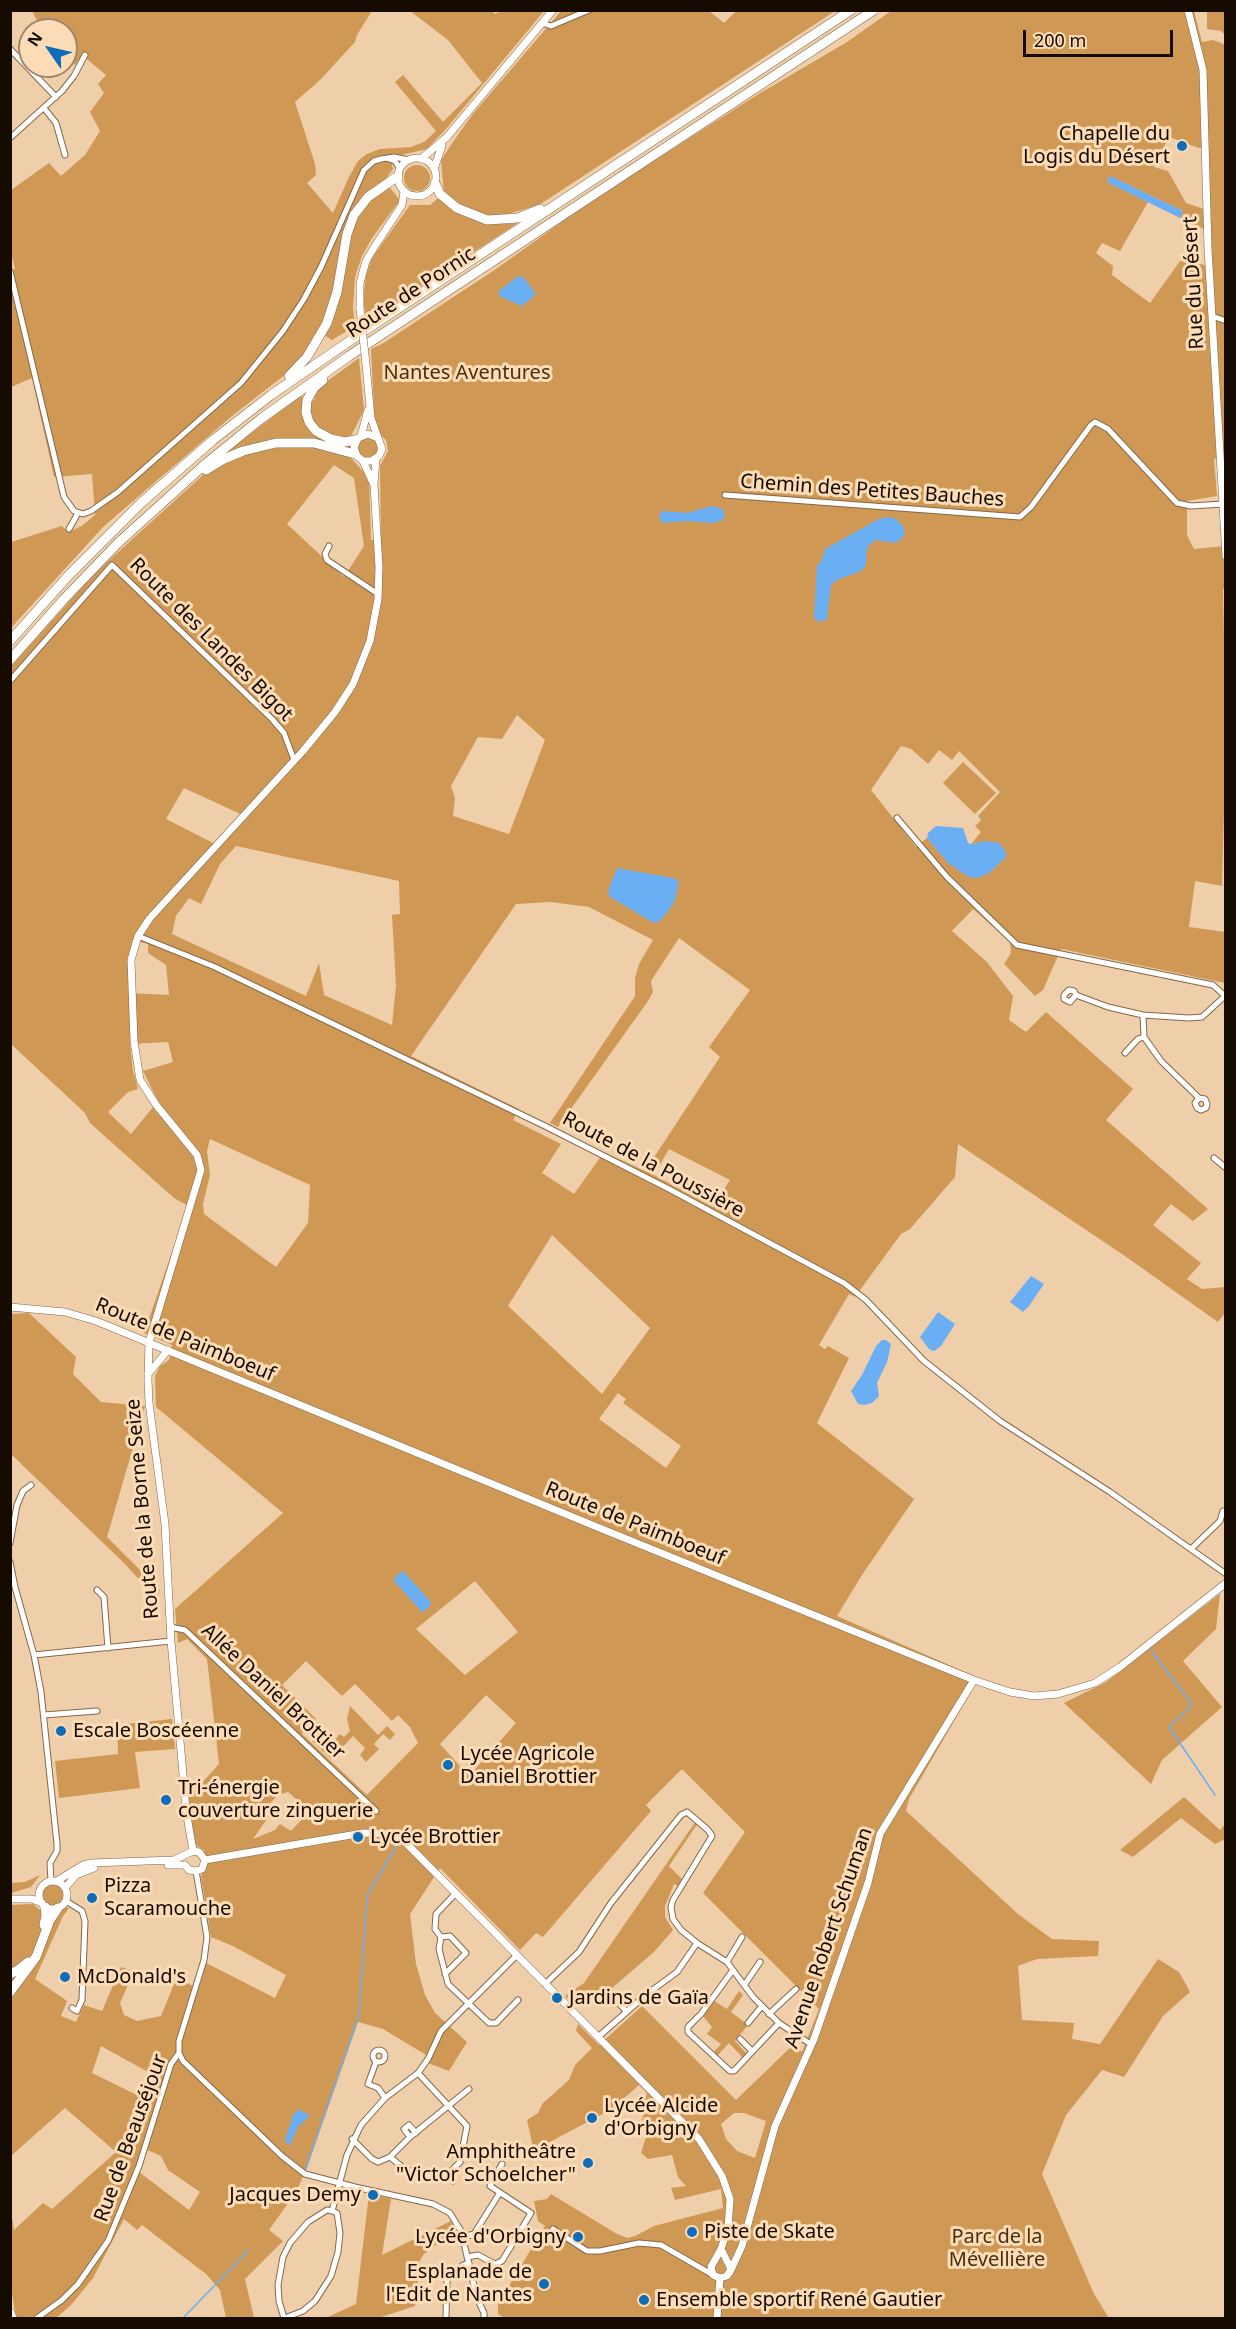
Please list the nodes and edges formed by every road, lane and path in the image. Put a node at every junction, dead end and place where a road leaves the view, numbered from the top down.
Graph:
1 (553, 10) edge
2 (589, 10) edge
3 (851, 10) edge
4 (874, 10) edge
5 (1188, 10) edge
6 (542, 23) junction
7 (10, 49) edge
8 (85, 55) dead end
9 (56, 97) junction
10 (44, 108) junction
11 (447, 137) junction
12 (10, 138) edge
13 (65, 155) dead end
14 (387, 158) junction
15 (422, 159) junction
16 (409, 160) junction
17 (434, 169) junction
18 (399, 172) junction
19 (435, 183) junction
20 (404, 191) junction
21 (417, 196) junction
22 (564, 199) junction
23 (396, 215) junction
24 (10, 271) edge
25 (1212, 316) junction
26 (1226, 321) edge
27 (358, 350) junction
28 (271, 395) junction
29 (369, 405) junction
30 (359, 438) junction
31 (378, 438) junction
32 (355, 454) junction
33 (376, 459) junction
34 (363, 461) junction
35 (188, 479) junction
36 (374, 485) junction
37 (725, 495) dead end
38 (1223, 504) junction
39 (78, 513) junction
40 (69, 529) dead end
41 (329, 546) dead end
42 (1226, 556) edge
43 (378, 594) junction
44 (10, 641) edge
45 (10, 660) edge
46 (10, 681) edge
47 (294, 760) junction
48 (897, 818) dead end
49 (138, 936) junction
50 (1076, 995) dead end
51 (1225, 995) edge
52 (1143, 1015) junction
53 (1144, 1037) junction
54 (1125, 1053) dead end
55 (1199, 1098) dead end
56 (1214, 1158) dead end
57 (1226, 1168) edge
58 (10, 1307) edge
59 (149, 1342) junction
60 (168, 1350) junction
61 (148, 1374) junction
62 (31, 1485) dead end
63 (1222, 1511) dead end
64 (10, 1544) edge
65 (1191, 1549) junction
66 (10, 1562) edge
67 (1226, 1575) edge
68 (1226, 1583) edge
69 (97, 1590) dead end
70 (170, 1627) junction
71 (171, 1641) junction
72 (108, 1648) junction
73 (34, 1655) junction
74 (974, 1680) junction
75 (97, 1711) dead end
76 (44, 1715) junction
77 (376, 1811) dead end
78 (189, 1853) junction
79 (204, 1860) junction
80 (184, 1865) junction
81 (196, 1871) junction
82 (54, 1881) junction
83 (40, 1888) junction
84 (65, 1888) junction
85 (456, 1893) junction
86 (14, 1898) edge
87 (66, 1901) junction
88 (43, 1905) junction
89 (58, 1908) junction
90 (441, 1937) junction
91 (742, 1937) dead end
92 (698, 1943) junction
93 (517, 1955) junction
94 (727, 1962) junction
95 (760, 1962) dead end
96 (733, 1970) junction
97 (10, 1974) edge
98 (445, 1974) junction
99 (545, 1984) junction
100 (744, 1984) junction
101 (796, 1989) dead end
102 (10, 1992) edge
103 (612, 1996) dead end
104 (518, 2000) dead end
105 (468, 2003) junction
106 (762, 2006) junction
107 (72, 2008) dead end
108 (627, 2012) junction
109 (769, 2014) junction
110 (748, 2023) dead end
111 (779, 2023) junction
112 (598, 2037) junction
113 (740, 2039) dead end
114 (812, 2045) junction
115 (752, 2051) junction
116 (179, 2053) junction
117 (376, 2062) dead end
118 (418, 2073) junction
119 (470, 2089) dead end
120 (385, 2098) junction
121 (448, 2107) junction
122 (416, 2133) junction
123 (410, 2138) junction
124 (352, 2139) junction
125 (390, 2157) junction
126 (502, 2164) dead end
127 (450, 2172) junction
128 (453, 2181) dead end
129 (339, 2183) junction
130 (499, 2193) junction
131 (332, 2211) junction
132 (553, 2229) dead end
133 (463, 2237) junction
134 (721, 2249) junction
135 (738, 2256) junction
136 (468, 2260) junction
137 (726, 2260) junction
138 (713, 2262) junction
139 (701, 2267) junction
140 (730, 2272) junction
141 (717, 2277) junction
142 (10, 2313) edge
143 (446, 2316) dead end
144 (12, 2319) edge
145 (37, 2319) edge
146 (284, 2319) edge
147 (484, 2319) edge
148 (717, 2319) edge

1 - 6 street
2 - 6 street
3 - 22 highway, Route de Pornic
4 - 27 highway, Route de Pornic
5 - 25 street, Rue du Désert
6 - 11 street
7 - 9 street
8 - 9 street
9 - 10 street
10 - 12 street
10 - 13 street
11 - 15 street
11 - 17 street
14 - 16 street
14 - 18 street
14 - 39 street
15 - 16 street
15 - 17 street
16 - 18 street
17 - 19 street
18 - 20 street
18 - 28 highway
19 - 21 street
19 - 22 highway
20 - 21 street
20 - 23 street
21 - 23 street
22 - 28 highway, Route de Pornic
23 - 29 street, bridge
24 - 39 street
25 - 26 street
25 - 38 street, Rue du Désert
27 - 30 highway
27 - 35 highway, Route de Pornic
28 - 44 highway, Route de Pornic
29 - 30 street
29 - 31 street
30 - 31 street
30 - 32 street
31 - 33 street
32 - 34 street
32 - 35 highway
33 - 34 street
33 - 36 street
34 - 36 street
35 - 45 highway, Route de Pornic
36 - 43 street
37 - 38 street, Chemin des Petites Bauches
38 - 42 street, Rue du Désert
39 - 40 street
41 - 43 street
43 - 47 street
46 - 47 street, Route des Landes Bigot
47 - 49 street
48 - 51 street
49 - 59 street
49 - 65 street, Route de la Poussière
50 - 52 street
51 - 52 street
52 - 53 street
53 - 54 street
53 - 55 street
56 - 57 street
58 - 59 street, Route de Paimboeuf
59 - 60 street, Route de Paimboeuf
59 - 61 street, Route de la Borne Seize
60 - 61 street
60 - 74 street, Route de Paimboeuf
61 - 70 street, Route de la Borne Seize
62 - 64 street
63 - 65 street
65 - 67 street, Route de la Poussière
66 - 73 street
68 - 74 street, Route de Paimboeuf
69 - 72 street
70 - 71 street, Route de la Borne Seize
70 - 77 street, Allée Daniel Brottier
71 - 72 street
71 - 78 street, Route de la Borne Seize
72 - 73 street
73 - 76 street
74 - 114 street, Avenue Robert Schuman
75 - 76 street
76 - 82 street
78 - 79 street
78 - 80 street
78 - 82 street
79 - 81 street
79 - 85 street
80 - 81 street
80 - 84 street
81 - 116 street, Rue de Beauséjour
82 - 83 street
82 - 84 street
83 - 86 street
83 - 88 street
84 - 87 street
85 - 90 street
85 - 93 street
86 - 88 street
87 - 89 street
87 - 107 street
88 - 89 street
88 - 97 highway
89 - 102 highway
90 - 98 street
90 - 98 street
91 - 94 street
92 - 94 street
92 - 99 street
92 - 108 street
93 - 99 street
93 - 105 street
94 - 96 street
95 - 100 street
96 - 100 street
96 - 115 street
98 - 105 street
99 - 112 street
100 - 106 street
101 - 109 street
103 - 108 street
104 - 105 street
105 - 118 street
106 - 109 street
106 - 110 street
108 - 112 street
109 - 111 street
111 - 114 street
111 - 115 street
112 - 134 street
113 - 115 street
114 - 135 street, Avenue Robert Schuman
116 - 129 street
116 - 145 street, Rue de Beauséjour
117 - 120 street
118 - 120 street
118 - 121 street
119 - 121 street
120 - 124 street
121 - 122 street
121 - 127 street
122 - 123 street
122 - 123 street
123 - 125 street
124 - 125 street
124 - 129 street
125 - 127 street
126 - 130 street
127 - 128 street
129 - 131 street
129 - 133 street
130 - 133 street
130 - 136 street
131 - 146 street
131 - 146 street
132 - 139 street
133 - 136 street
134 - 137 street
134 - 138 street
135 - 137 street
135 - 140 street, Avenue Robert Schuman
136 - 143 street
136 - 147 street
137 - 138 street
137 - 140 street
138 - 139 street
138 - 141 street
139 - 141 street
140 - 141 street
141 - 148 street
142 - 144 highway

